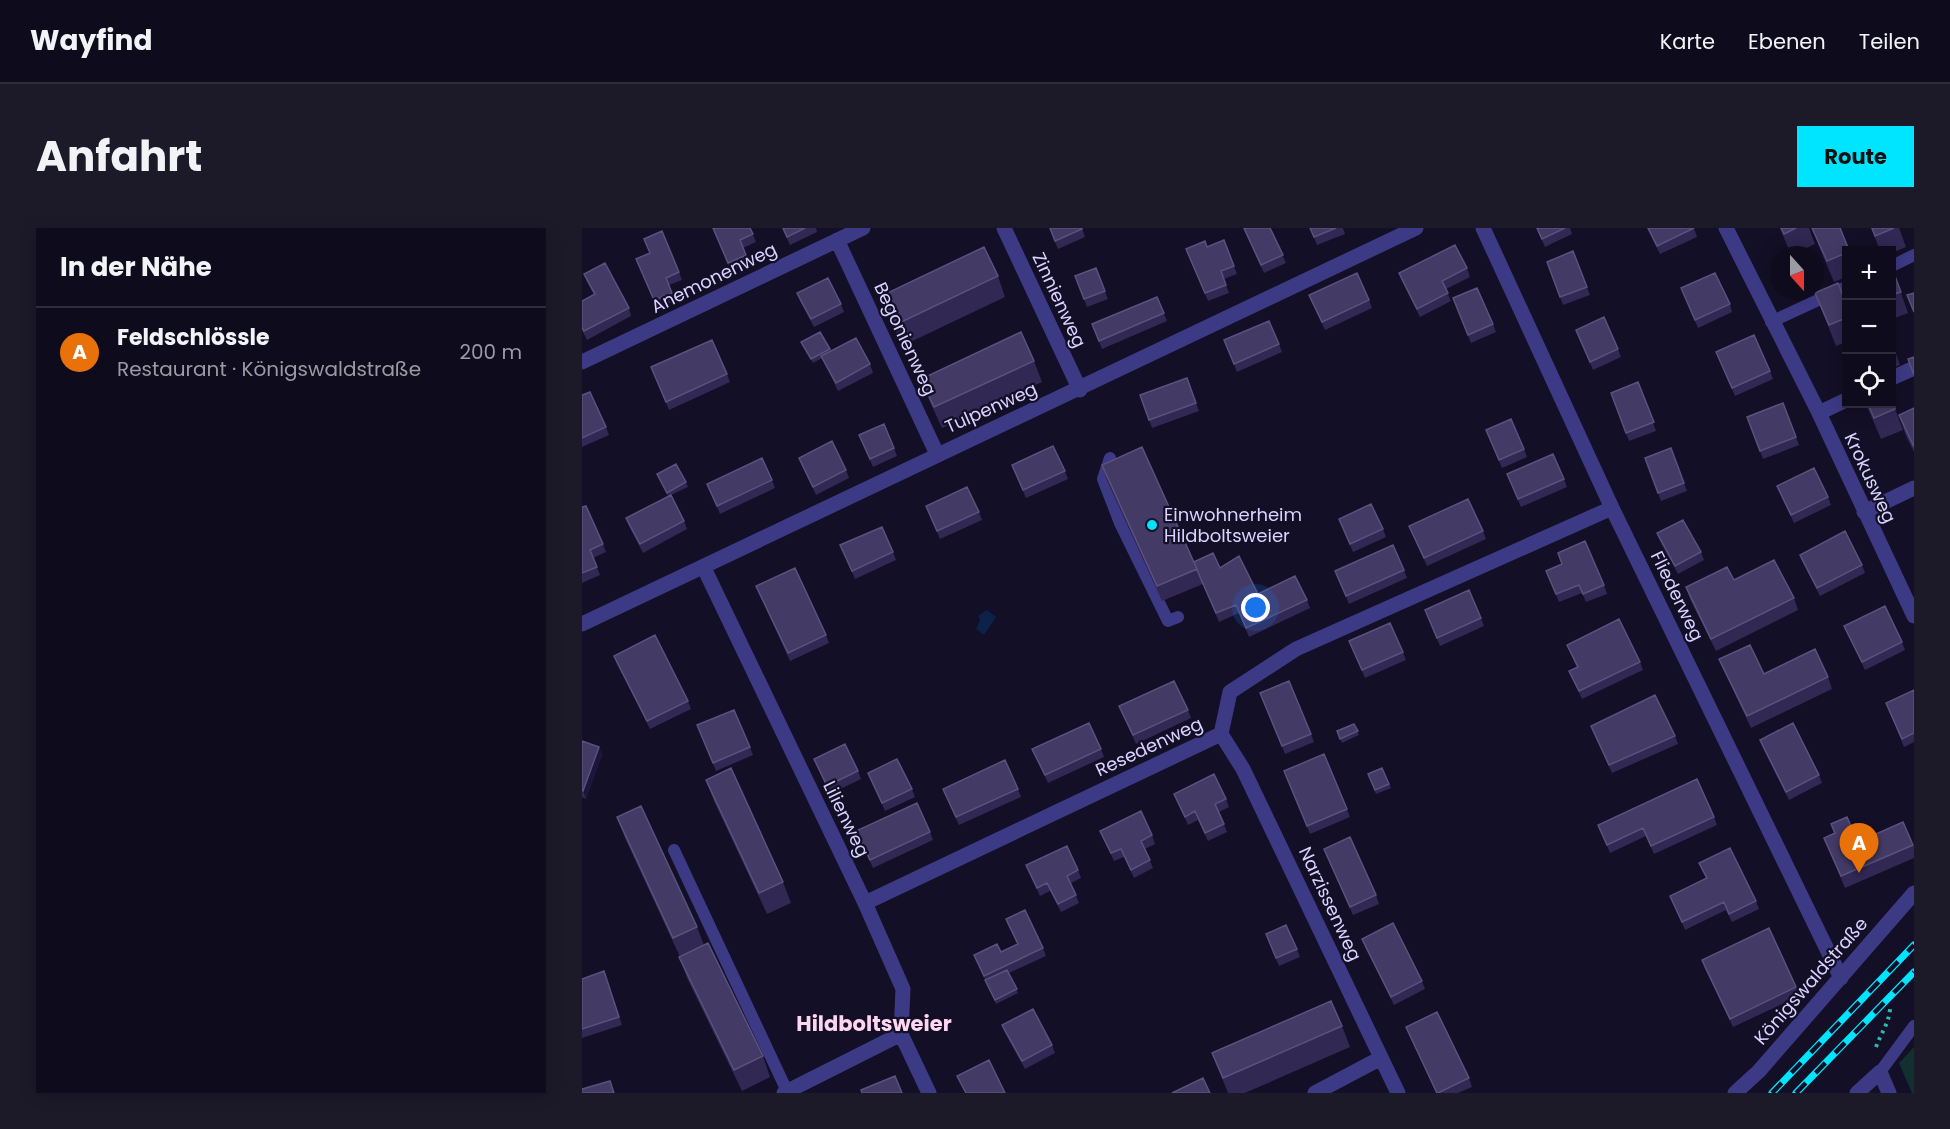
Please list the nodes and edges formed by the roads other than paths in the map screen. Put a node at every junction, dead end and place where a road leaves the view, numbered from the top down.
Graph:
1 (863, 228) edge
2 (1004, 228) edge
3 (1416, 228) edge
4 (1483, 228) edge
5 (1726, 228) edge
6 (837, 240) junction
7 (1914, 255) edge
8 (1896, 264) edge
9 (1842, 289) edge
10 (1771, 322) junction
11 (582, 362) edge
12 (1914, 368) edge
13 (1896, 376) edge
14 (1080, 390) junction
15 (1842, 402) edge
16 (1819, 413) junction
17 (937, 454) junction
18 (1110, 458) dead end
19 (1914, 488) edge
20 (1612, 508) junction
21 (1864, 512) junction
22 (704, 568) junction
23 (1914, 616) edge
24 (1178, 617) dead end
25 (582, 624) edge
26 (1221, 734) junction
27 (674, 850) dead end
28 (1914, 893) edge
29 (865, 903) junction
30 (1841, 978) junction
31 (1914, 1026) edge
32 (901, 1034) junction
33 (1381, 1058) junction
34 (1880, 1072) junction
35 (785, 1092) edge
36 (929, 1093) edge
37 (1315, 1093) edge
38 (1398, 1093) edge
39 (1735, 1093) edge
40 (1857, 1093) edge
41 (1889, 1093) edge

1 - 6 street, Anemonenweg
2 - 14 street, Zinnienweg
3 - 14 street, Tulpenweg
4 - 20 street, Fliederweg
5 - 10 street, Krokusweg
6 - 11 street, Anemonenweg
6 - 17 street, Begonienweg
7 - 8 lane
9 - 10 lane
10 - 16 street, Krokusweg
12 - 13 street
14 - 17 street, Tulpenweg
15 - 16 street
16 - 21 street, Krokusweg
17 - 22 street, Tulpenweg
18 - 24 lane
19 - 21 street
20 - 26 street, Resedenweg
20 - 30 street, Fliederweg
21 - 23 street, Krokusweg
22 - 25 street, Tulpenweg
22 - 29 street, Lilienweg
26 - 29 street, Resedenweg
26 - 33 street, Narzissenweg
27 - 35 lane
28 - 30 street, Königswaldstraße
29 - 32 street, Lilienweg
30 - 39 street, Königswaldstraße
31 - 34 lane
32 - 35 street
32 - 36 street, Lilienweg
33 - 37 street
33 - 38 street, Narzissenweg
34 - 40 street
34 - 41 street

